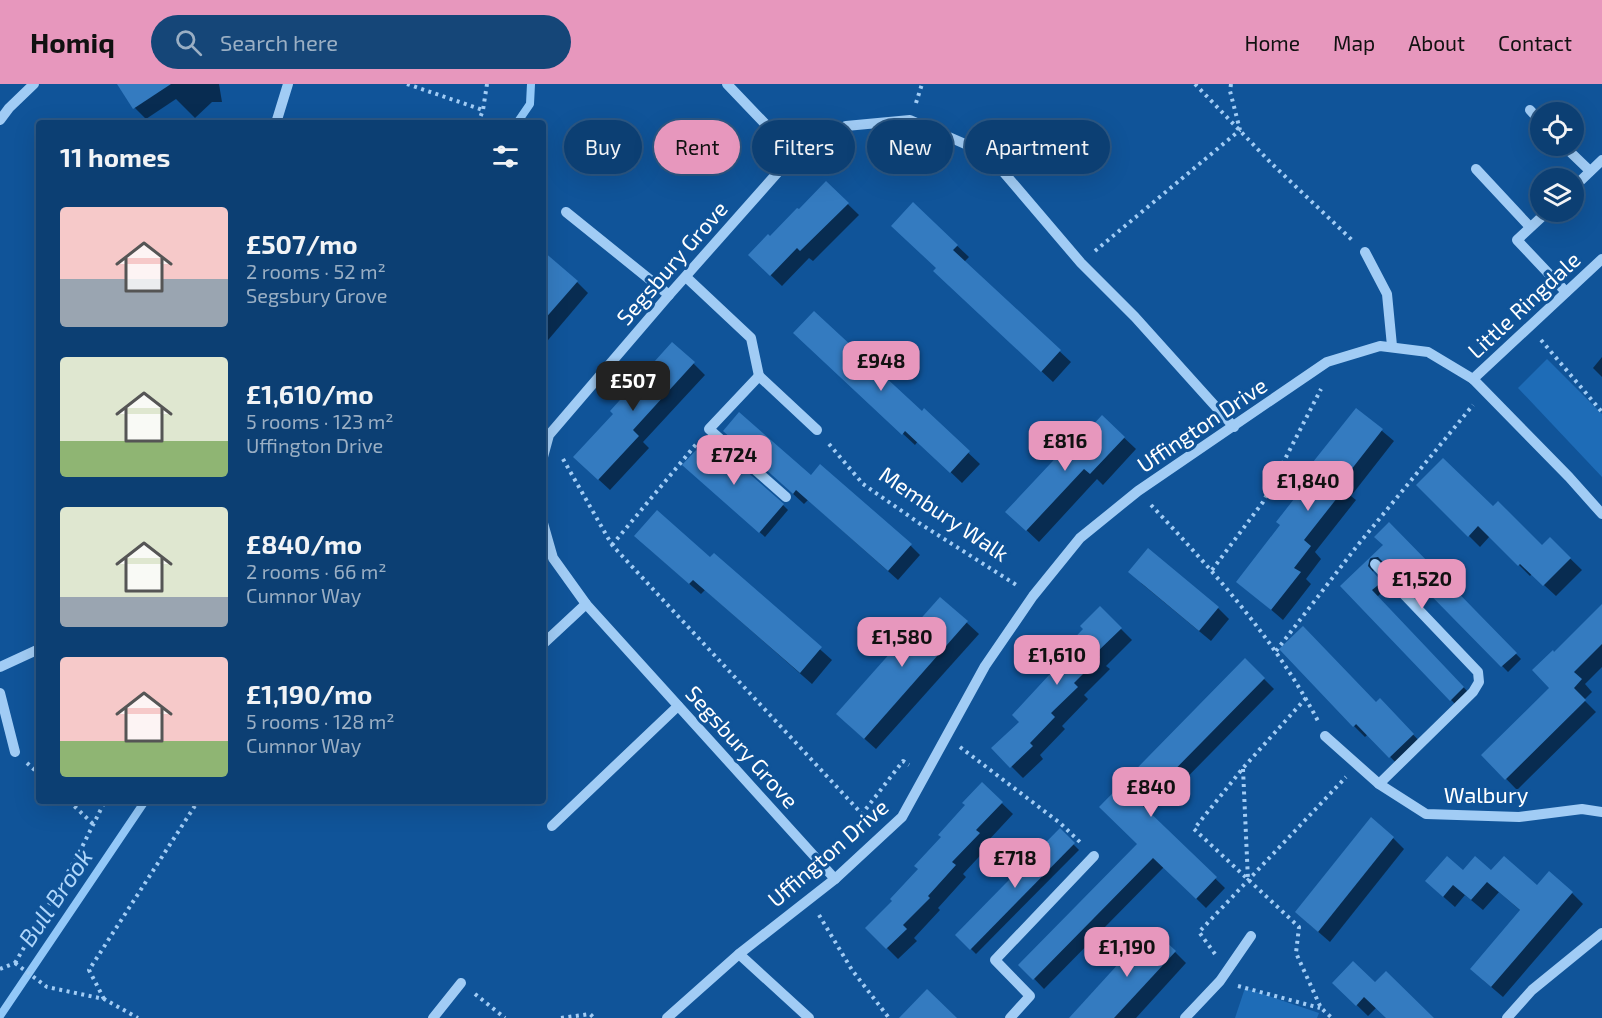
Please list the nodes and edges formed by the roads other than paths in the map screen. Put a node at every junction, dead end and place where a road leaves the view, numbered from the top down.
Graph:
1 (34, 84) edge
2 (288, 84) edge
3 (727, 84) edge
4 (4, 105) edge
5 (0, 120) edge
6 (277, 120) edge
7 (761, 120) edge
8 (855, 125) edge
9 (1574, 156) edge
10 (1602, 160) edge
11 (1476, 169) dead end
12 (1590, 171) junction
13 (776, 174) edge
14 (1584, 177) edge
15 (566, 212) dead end
16 (1536, 222) edge
17 (1530, 227) junction
18 (1365, 252) road end
19 (1602, 259) edge
20 (686, 277) junction
21 (1566, 292) junction
22 (669, 295) junction
23 (1392, 346) junction
24 (759, 376) junction
25 (1473, 379) junction
26 (1234, 427) junction
27 (817, 430) road end
28 (546, 446) edge
29 (786, 498) dead end
30 (1602, 514) edge
31 (546, 534) edge
32 (1375, 564) dead end
33 (586, 604) junction
34 (546, 641) edge
35 (36, 650) edge
36 (0, 667) edge
37 (0, 693) edge
38 (678, 706) junction
39 (1325, 736) road end
40 (15, 752) dead end
41 (1379, 783) junction
42 (1602, 812) edge
43 (552, 826) dead end
44 (1094, 856) road end
45 (835, 879) junction
46 (1602, 933) edge
47 (1251, 936) dead end
48 (739, 954) junction
49 (461, 983) road end
50 (433, 1018) edge
51 (667, 1018) edge
52 (809, 1018) edge
53 (1010, 1018) edge
54 (1185, 1018) edge
55 (1507, 1018) edge

1 - 4 street
2 - 6 street
3 - 7 street
4 - 5 street
8 - 26 street, Segsbury Grove
9 - 12 street
10 - 12 street
11 - 17 street
12 - 14 street
13 - 20 street, Segsbury Grove
15 - 22 street
16 - 17 street
17 - 21 street
18 - 23 street
19 - 21 street, Little Ringdale
20 - 22 street, Segsbury Grove
20 - 24 street
21 - 25 street, Little Ringdale
22 - 28 street, Segsbury Grove
23 - 25 street, Uffington Drive
23 - 26 street, Uffington Drive
24 - 27 street
24 - 29 street
25 - 30 street, Uffington Drive
26 - 45 street, Uffington Drive
31 - 33 street, Segsbury Grove
32 - 41 street
33 - 34 street
33 - 38 street, Segsbury Grove
35 - 36 street
37 - 40 street
38 - 43 street
38 - 45 street, Segsbury Grove
39 - 41 street, Walbury
41 - 42 street, Walbury
44 - 53 street
45 - 48 street, Uffington Drive
46 - 55 street
47 - 54 street
48 - 51 street, Uffington Drive
48 - 52 street
49 - 50 street

